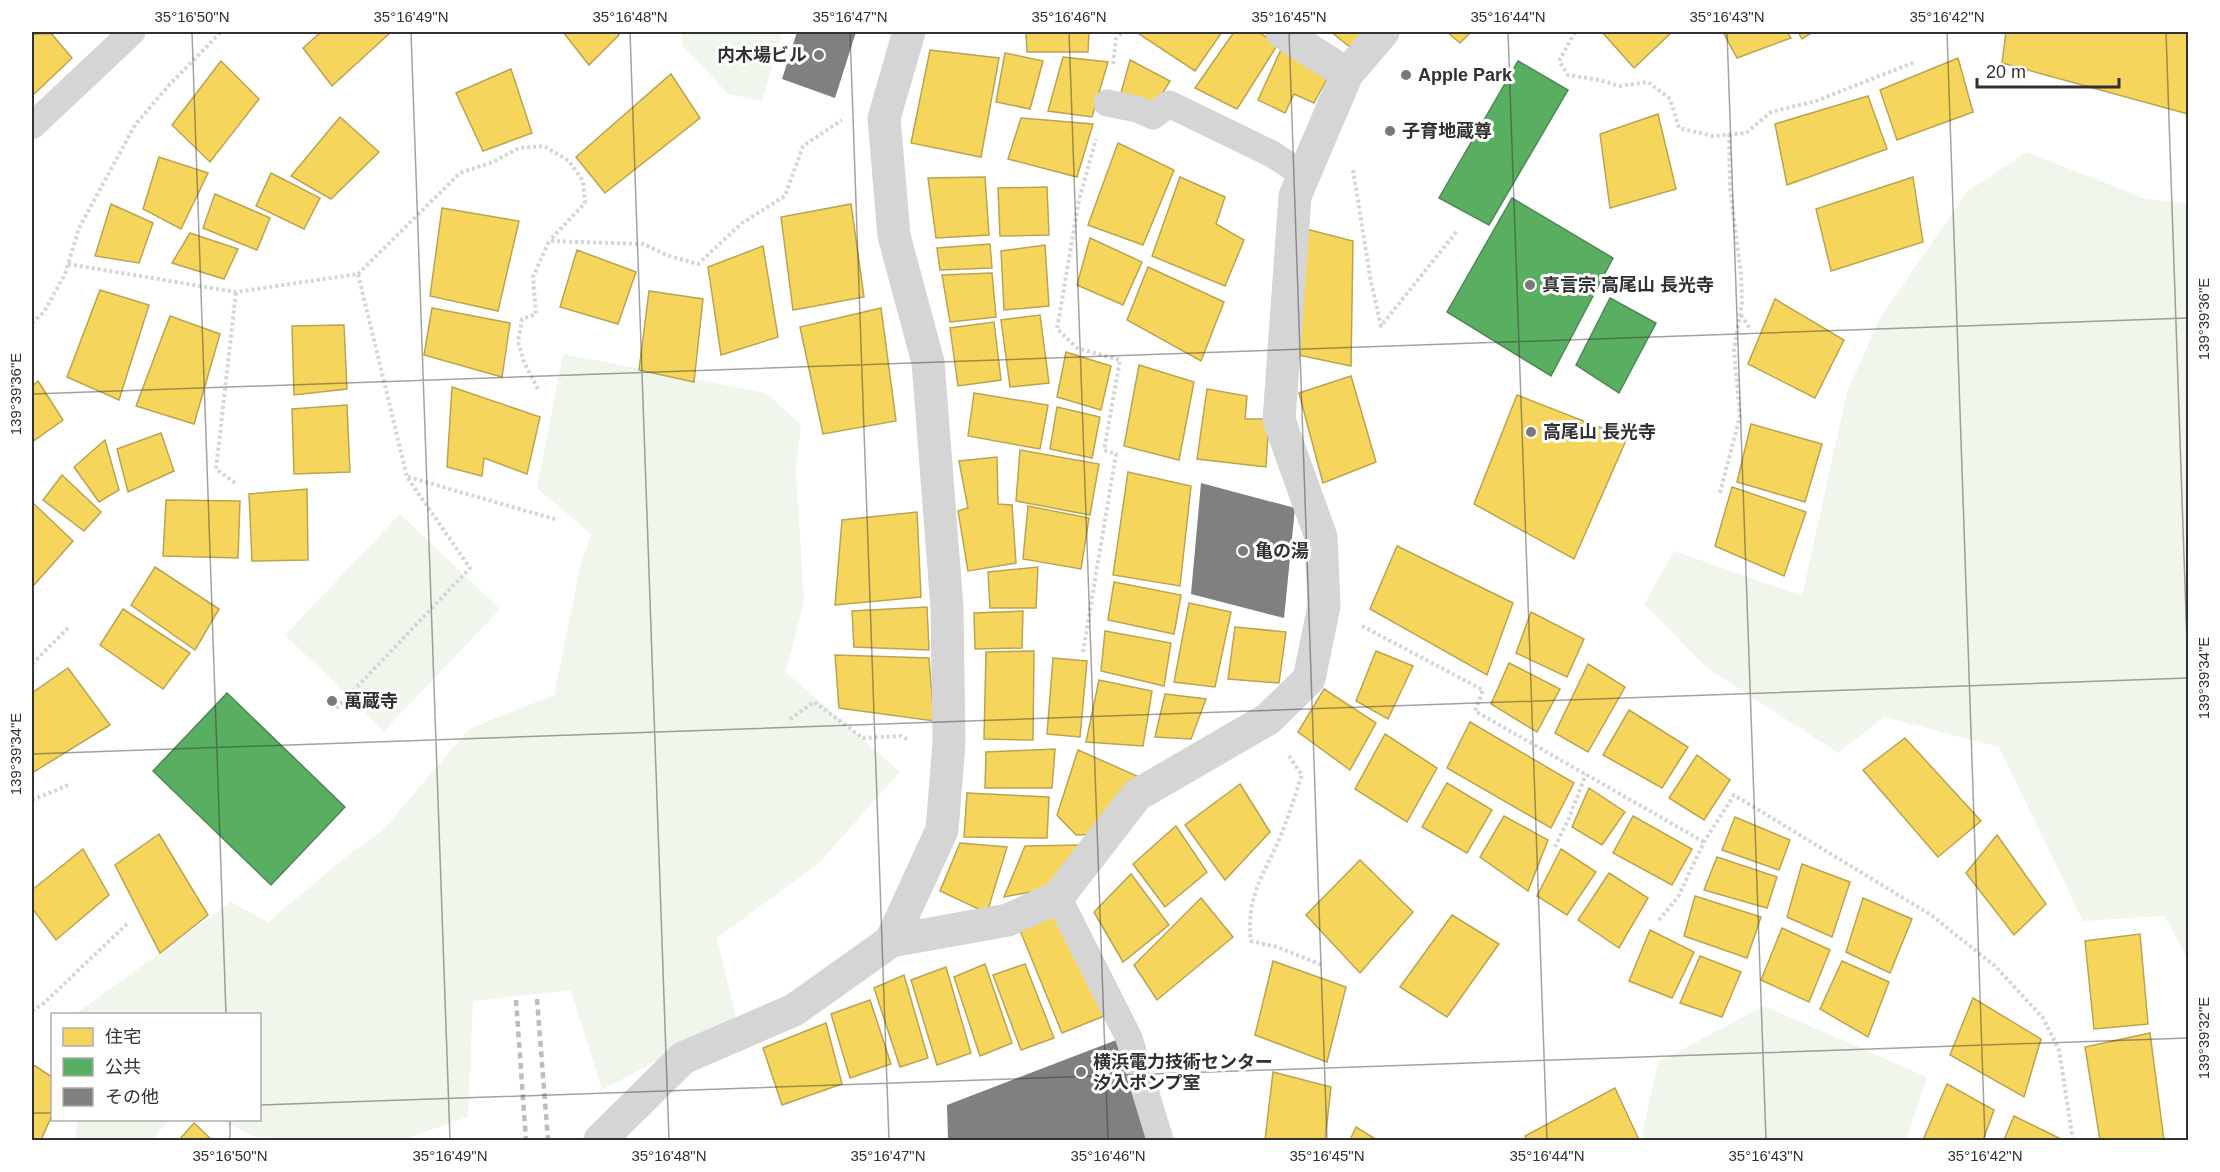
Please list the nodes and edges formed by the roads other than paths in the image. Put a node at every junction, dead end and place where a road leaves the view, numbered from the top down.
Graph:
1 (132, 32) edge
2 (909, 32) edge
3 (1282, 32) edge
4 (1383, 32) edge
5 (1347, 74) junction
6 (1107, 103) road end
7 (32, 126) edge
8 (1304, 175) junction
9 (1058, 897) junction
10 (891, 941) junction
11 (600, 1140) edge
12 (1160, 1140) edge

1 - 7 lane
2 - 10 street
3 - 5 street
4 - 5 street
5 - 8 street
6 - 8 lane
8 - 9 street
9 - 10 street
9 - 12 lane
10 - 11 street

